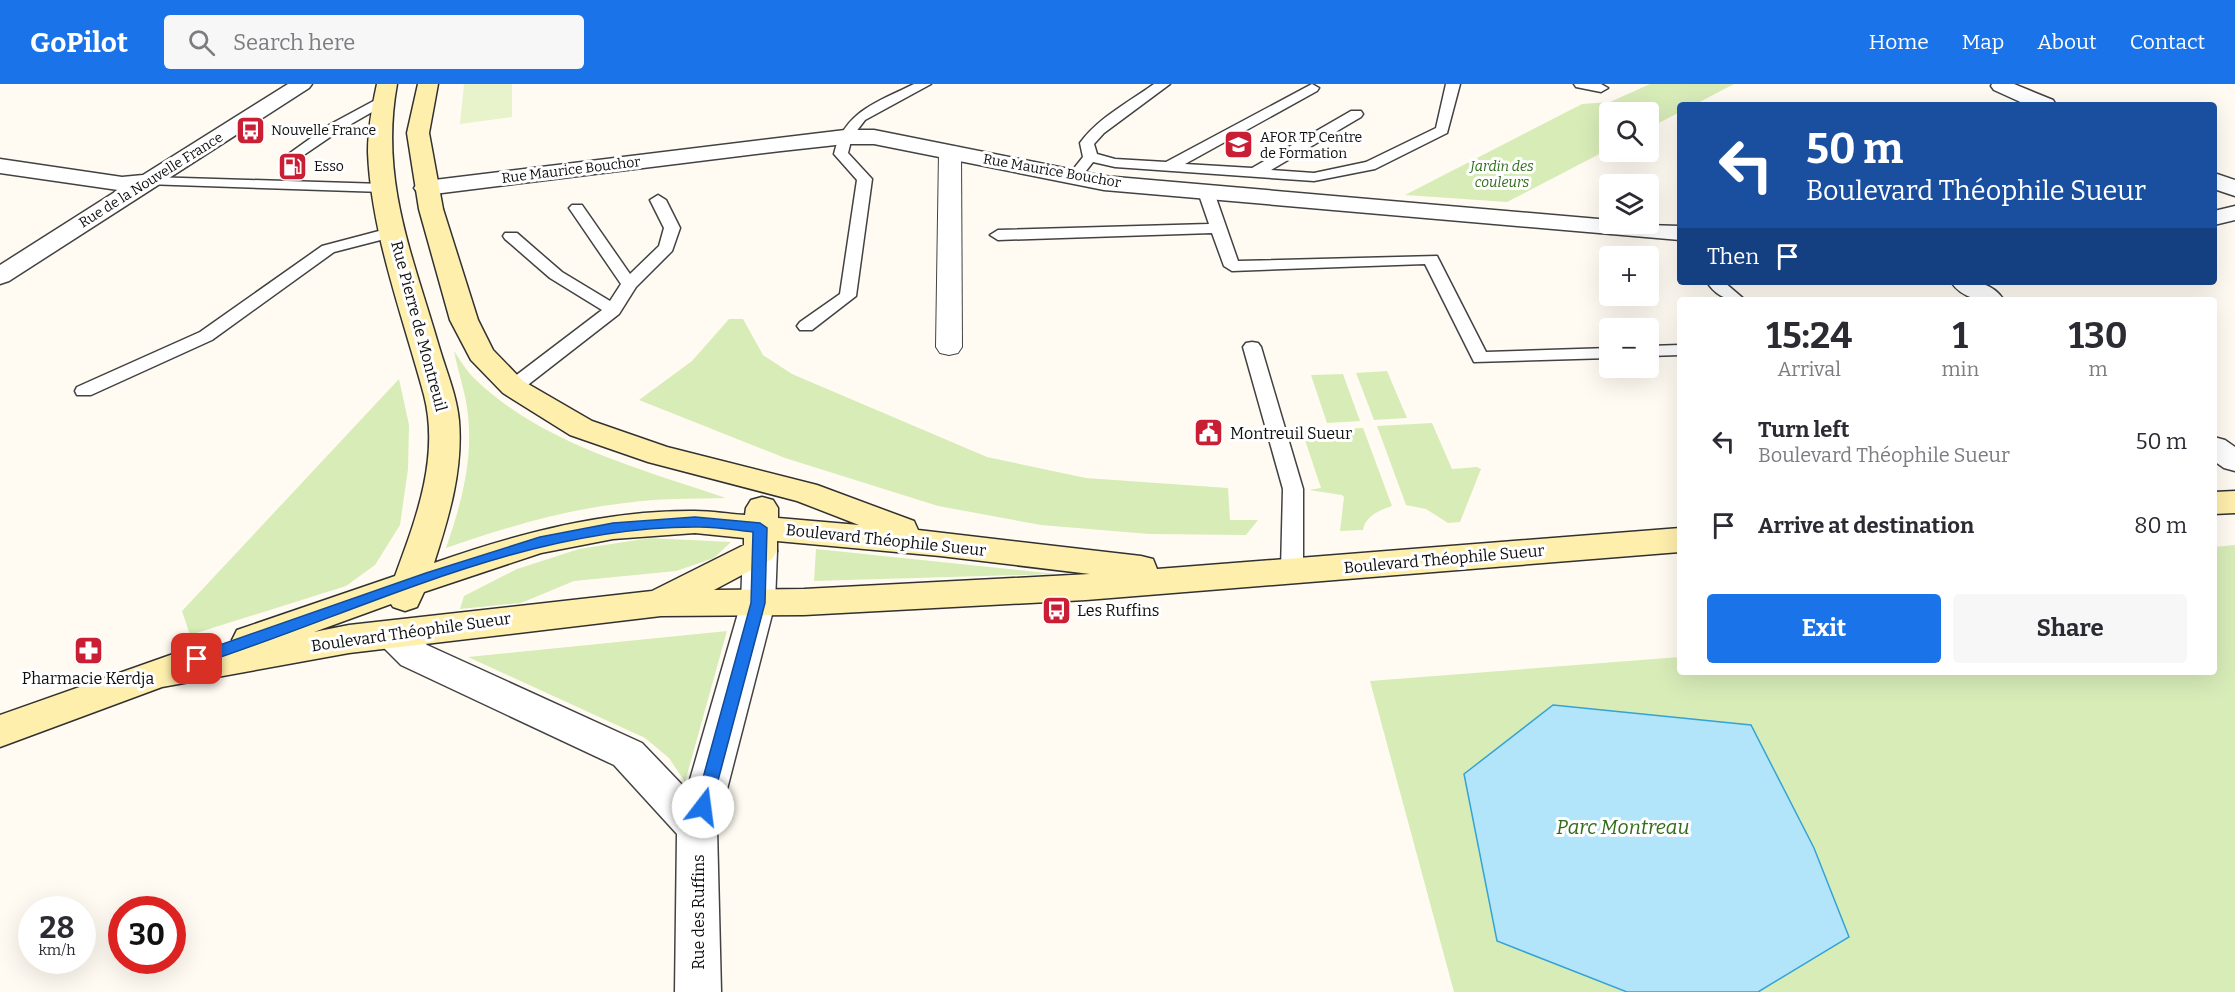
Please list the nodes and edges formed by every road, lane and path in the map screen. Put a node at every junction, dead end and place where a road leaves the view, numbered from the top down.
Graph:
1 (302, 84) edge
2 (428, 84) edge
3 (924, 84) edge
4 (1163, 84) edge
5 (1453, 84) edge
6 (1581, 84) edge
7 (1312, 87) dead end
8 (1601, 88) dead end
9 (1997, 89) edge
10 (384, 92) edge
11 (2036, 102) edge
12 (1356, 114) dead end
13 (845, 137) junction
14 (950, 152) junction
15 (1090, 157) junction
16 (290, 158) dead end
17 (0, 166) edge
18 (1168, 167) junction
19 (270, 173) dead end
20 (1254, 173) junction
21 (1074, 177) junction
22 (150, 181) junction
23 (2217, 181) edge
24 (253, 185) junction
25 (383, 188) junction
26 (426, 188) junction
27 (2235, 189) edge
28 (1206, 192) junction
29 (658, 200) dead end
30 (578, 208) dead end
31 (2235, 213) edge
32 (2217, 217) edge
33 (1218, 228) junction
34 (394, 232) junction
35 (1677, 233) edge
36 (998, 235) dead end
37 (511, 237) dead end
38 (0, 276) edge
39 (629, 284) junction
40 (1717, 285) dead end
41 (1969, 285) edge
42 (1733, 297) edge
43 (1987, 297) edge
44 (613, 310) junction
45 (806, 326) dead end
46 (949, 347) dead end
47 (1252, 347) dead end
48 (1677, 350) edge
49 (1659, 351) edge
50 (1599, 353) edge
51 (513, 387) junction
52 (84, 391) dead end
53 (2217, 449) edge
54 (2235, 461) edge
55 (763, 482) junction
56 (2235, 502) edge
57 (2217, 503) edge
58 (760, 539) junction
59 (1677, 540) edge
60 (940, 544) junction
61 (1292, 571) junction
62 (1208, 576) junction
63 (410, 584) junction
64 (661, 603) junction
65 (758, 603) junction
66 (394, 634) junction
67 (155, 674) junction
68 (0, 731) edge
69 (697, 828) junction
70 (698, 992) edge

1 - 22 street, Rue de la Nouvelle France
2 - 26 main road
3 - 13 lane
4 - 15 lane
5 - 20 lane
6 - 8 lane
7 - 18 lane
9 - 11 street
10 - 16 lane
10 - 25 main road, Rue Pierre de Montreuil
12 - 20 lane
13 - 14 street, Rue Maurice Bouchor
13 - 26 street, Rue Maurice Bouchor
13 - 45 lane
14 - 21 street, Rue Maurice Bouchor
14 - 46 street
15 - 18 lane
15 - 21 lane
17 - 22 street
18 - 20 lane
19 - 24 lane
21 - 28 street, Rue Maurice Bouchor
22 - 24 lane
22 - 38 street, Rue de la Nouvelle France
23 - 27 street
24 - 25 lane
25 - 34 main road, Rue Pierre de Montreuil
26 - 51 main road
28 - 33 lane
28 - 35 street, Rue Maurice Bouchor
29 - 39 lane
30 - 39 lane
31 - 32 street
33 - 36 lane
33 - 50 lane
34 - 52 lane
34 - 63 main road, Rue Pierre de Montreuil
37 - 44 lane
39 - 44 lane
40 - 42 lane
41 - 43 street
44 - 51 lane
47 - 61 lane
48 - 49 lane
51 - 55 main road
53 - 54 street
55 - 58 main road
55 - 60 main road
56 - 57 main road
58 - 60 main road, Boulevard Théophile Sueur
58 - 63 main road, Boulevard Théophile Sueur
58 - 64 main road
58 - 65 street, Rue des Ruffins
59 - 61 main road, Boulevard Théophile Sueur
60 - 62 main road, Boulevard Théophile Sueur
61 - 62 main road, Boulevard Théophile Sueur
62 - 65 main road, Boulevard Théophile Sueur
63 - 66 main road, Rue Pierre de Montreuil
63 - 67 main road, Boulevard Théophile Sueur
64 - 65 main road, Boulevard Théophile Sueur
64 - 66 main road, Boulevard Théophile Sueur
65 - 69 street, Rue des Ruffins
66 - 67 main road, Boulevard Théophile Sueur
66 - 69 street
67 - 68 main road, Boulevard Théophile Sueur
69 - 70 street, Rue des Ruffins

